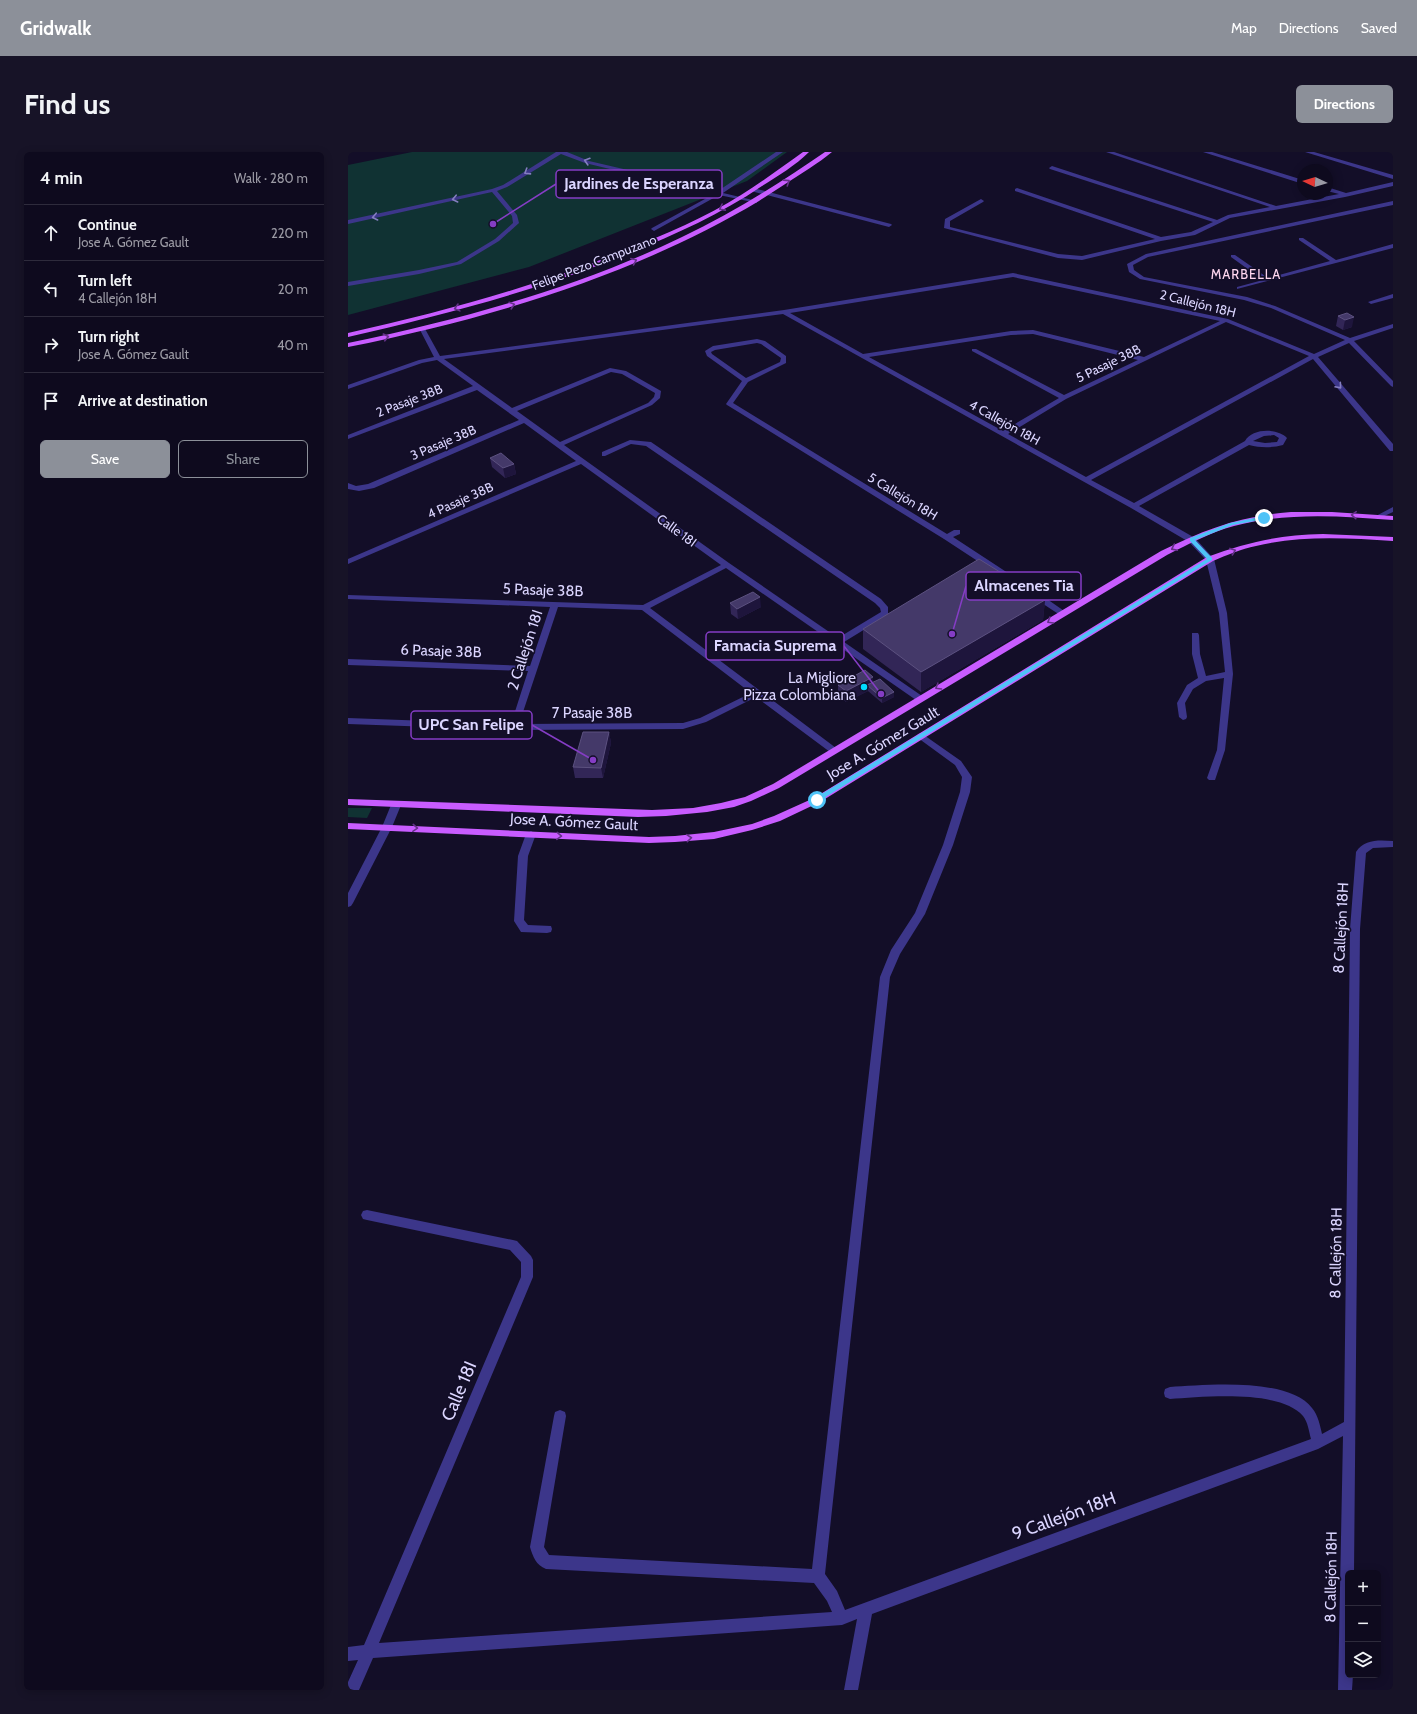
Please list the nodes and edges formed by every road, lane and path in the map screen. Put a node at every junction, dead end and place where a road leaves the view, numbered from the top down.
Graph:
1 (561, 152) edge
2 (780, 152) edge
3 (806, 152) edge
4 (829, 152) edge
5 (1109, 152) edge
6 (1206, 152) edge
7 (1308, 152) edge
8 (1052, 168) dead end
9 (1393, 177) edge
10 (1297, 180) edge
11 (1393, 184) edge
12 (493, 190) junction
13 (753, 190) junction
14 (1017, 190) dead end
15 (1333, 191) edge
16 (721, 193) junction
17 (768, 194) junction
18 (1346, 195) junction
19 (740, 198) junction
20 (981, 201) dead end
21 (755, 202) junction
22 (1393, 203) edge
23 (1276, 208) junction
24 (348, 222) edge
25 (1218, 222) junction
26 (890, 225) dead end
27 (654, 229) dead end
28 (1161, 239) junction
29 (1302, 239) dead end
30 (1393, 246) edge
31 (1233, 256) dead end
32 (1334, 261) junction
33 (1267, 280) junction
34 (348, 284) edge
35 (1239, 288) dead end
36 (1393, 296) edge
37 (1371, 302) dead end
38 (784, 312) junction
39 (1226, 320) junction
40 (1393, 326) edge
41 (422, 328) junction
42 (348, 335) edge
43 (1350, 340) junction
44 (348, 345) edge
45 (974, 350) dead end
46 (862, 356) junction
47 (1314, 356) junction
48 (438, 358) junction
49 (1143, 359) junction
50 (746, 380) junction
51 (1393, 384) edge
52 (478, 386) junction
53 (348, 387) edge
54 (1064, 398) junction
55 (512, 411) junction
56 (525, 420) junction
57 (1003, 434) junction
58 (348, 437) edge
59 (1249, 442) dead end
60 (559, 445) junction
61 (1393, 449) edge
62 (606, 454) dead end
63 (581, 461) junction
64 (852, 470) dead end
65 (844, 475) junction
66 (1085, 480) junction
67 (348, 485) edge
68 (1134, 506) junction
69 (1393, 509) edge
70 (1378, 517) junction
71 (1393, 518) edge
72 (957, 532) dead end
73 (947, 537) junction
74 (1393, 539) edge
75 (1192, 540) junction
76 (1210, 559) junction
77 (348, 562) edge
78 (726, 565) junction
79 (348, 597) edge
80 (555, 604) junction
81 (644, 608) junction
82 (1063, 613) junction
83 (1195, 634) dead end
84 (838, 642) junction
85 (348, 662) edge
86 (534, 669) junction
87 (1229, 674) junction
88 (1203, 679) junction
89 (757, 693) junction
90 (919, 698) junction
91 (1183, 717) dead end
92 (348, 721) edge
93 (514, 727) junction
94 (921, 736) junction
95 (833, 750) junction
96 (1212, 778) dead end
97 (348, 802) edge
98 (396, 805) junction
99 (348, 826) edge
100 (387, 827) junction
101 (531, 834) junction
102 (1393, 844) edge
103 (348, 903) edge
104 (547, 929) dead end
105 (367, 1215) dead end
106 (1170, 1393) dead end
107 (560, 1416) dead end
108 (1350, 1425) junction
109 (1318, 1443) junction
110 (818, 1576) junction
111 (866, 1610) junction
112 (842, 1618) junction
113 (369, 1651) junction
114 (348, 1654) edge
115 (352, 1690) edge
116 (851, 1690) edge
117 (1345, 1690) edge

1 -> 12 street
16 -> 1 street
2 - 16 street
3 - 13 main road, Felipe Pezo Campuzano
17 -> 4 main road, Felipe Pezo Campuzano
5 - 23 street
6 - 10 street
7 - 9 street
8 - 25 street
11 - 18 street
12 -> 24 street
12 - 34 street
13 - 17 street
13 - 19 main road, Felipe Pezo Campuzano
14 - 28 street
15 - 18 street
16 - 19 street
16 - 27 street
17 - 21 main road, Felipe Pezo Campuzano
17 - 26 street
18 - 23 street
19 - 21 street
19 -> 42 main road, Felipe Pezo Campuzano
20 - 28 street
41 -> 21 main road, Felipe Pezo Campuzano
22 - 43 street, 2 Callejón 18H
23 - 25 street
25 - 28 street
29 - 32 street
30 - 32 street
31 - 33 street
32 - 33 street
33 - 35 street
36 - 37 street
38 - 39 street, 2 Callejón 18H
38 - 46 street, 4 Callejón 18H
38 - 48 street, 2 Callejón 18H
39 - 47 street, 2 Callejón 18H
39 - 49 street, 5 Pasaje 38B
40 - 43 street
44 -> 41 main road, Felipe Pezo Campuzano
41 - 48 street
43 - 47 street
43 - 51 street, 2 Callejón 18H
45 - 54 street
46 - 49 street
46 - 57 street, 4 Callejón 18H
47 -> 61 street, 2 Callejón 18H
47 - 66 street
48 - 52 street, Calle 18I
48 - 53 street, 2 Callejón 18H
49 - 54 street, 5 Pasaje 38B
50 - 50 street
50 - 65 street, 5 Callejón 18H
52 - 55 street, Calle 18I
52 - 58 street, 2 Pasaje 38B
54 - 57 street, 5 Pasaje 38B
55 - 56 street, Calle 18I
55 - 60 street
56 - 60 street, Calle 18I
56 - 67 street, 3 Pasaje 38B
57 - 66 street, 4 Callejón 18H
59 - 68 street
60 - 63 street, Calle 18I
62 - 84 street
63 - 77 street, 4 Pasaje 38B
63 - 78 street, Calle 18I
64 - 65 street
65 - 73 street, 5 Callejón 18H
66 - 68 street, 4 Callejón 18H
68 - 75 street, 4 Callejón 18H
69 - 70 street
70 - 71 main road, Jose A. Gómez Gault
70 -> 75 main road, Jose A. Gómez Gault
72 - 73 street
73 - 82 street, 5 Callejón 18H
76 -> 74 main road, Jose A. Gómez Gault
75 - 76 street, 4 Callejón 18H
75 -> 82 main road, Jose A. Gómez Gault
76 - 87 street
76 - 94 main road, Jose A. Gómez Gault
78 - 81 street
78 - 84 street, Calle 18I
79 - 80 street, 5 Pasaje 38B
80 - 81 street, 5 Pasaje 38B
80 - 86 street, 2 Callejón 18I
81 - 89 street
82 -> 90 main road, Jose A. Gómez Gault
83 - 88 street
84 - 90 street, Calle 18I
85 - 86 street, 6 Pasaje 38B
86 - 93 street, 2 Callejón 18I
87 - 88 street
87 - 96 street
88 - 91 street
89 - 93 street, 7 Pasaje 38B
89 - 95 street
90 - 95 main road, Jose A. Gómez Gault
92 - 93 street, 7 Pasaje 38B
101 -> 94 main road, Jose A. Gómez Gault
94 - 110 street
95 - 98 main road, Jose A. Gómez Gault
97 - 98 main road, Jose A. Gómez Gault
98 - 100 street
99 - 100 main road, Jose A. Gómez Gault
100 -> 101 main road, Jose A. Gómez Gault
100 - 103 street
101 - 104 street
102 - 108 street, 8 Callejón 18H
105 - 113 street, Calle 18I
106 - 109 street
107 - 110 street
108 - 109 street, 9 Callejón 18H
108 - 117 street, 8 Callejón 18H
109 - 111 street, 9 Callejón 18H
110 - 112 street
111 - 112 street, 9 Callejón 18H
111 - 116 street
112 - 113 street, 9 Callejón 18H
113 - 114 street, 9 Callejón 18H
113 - 115 street, Calle 18I

